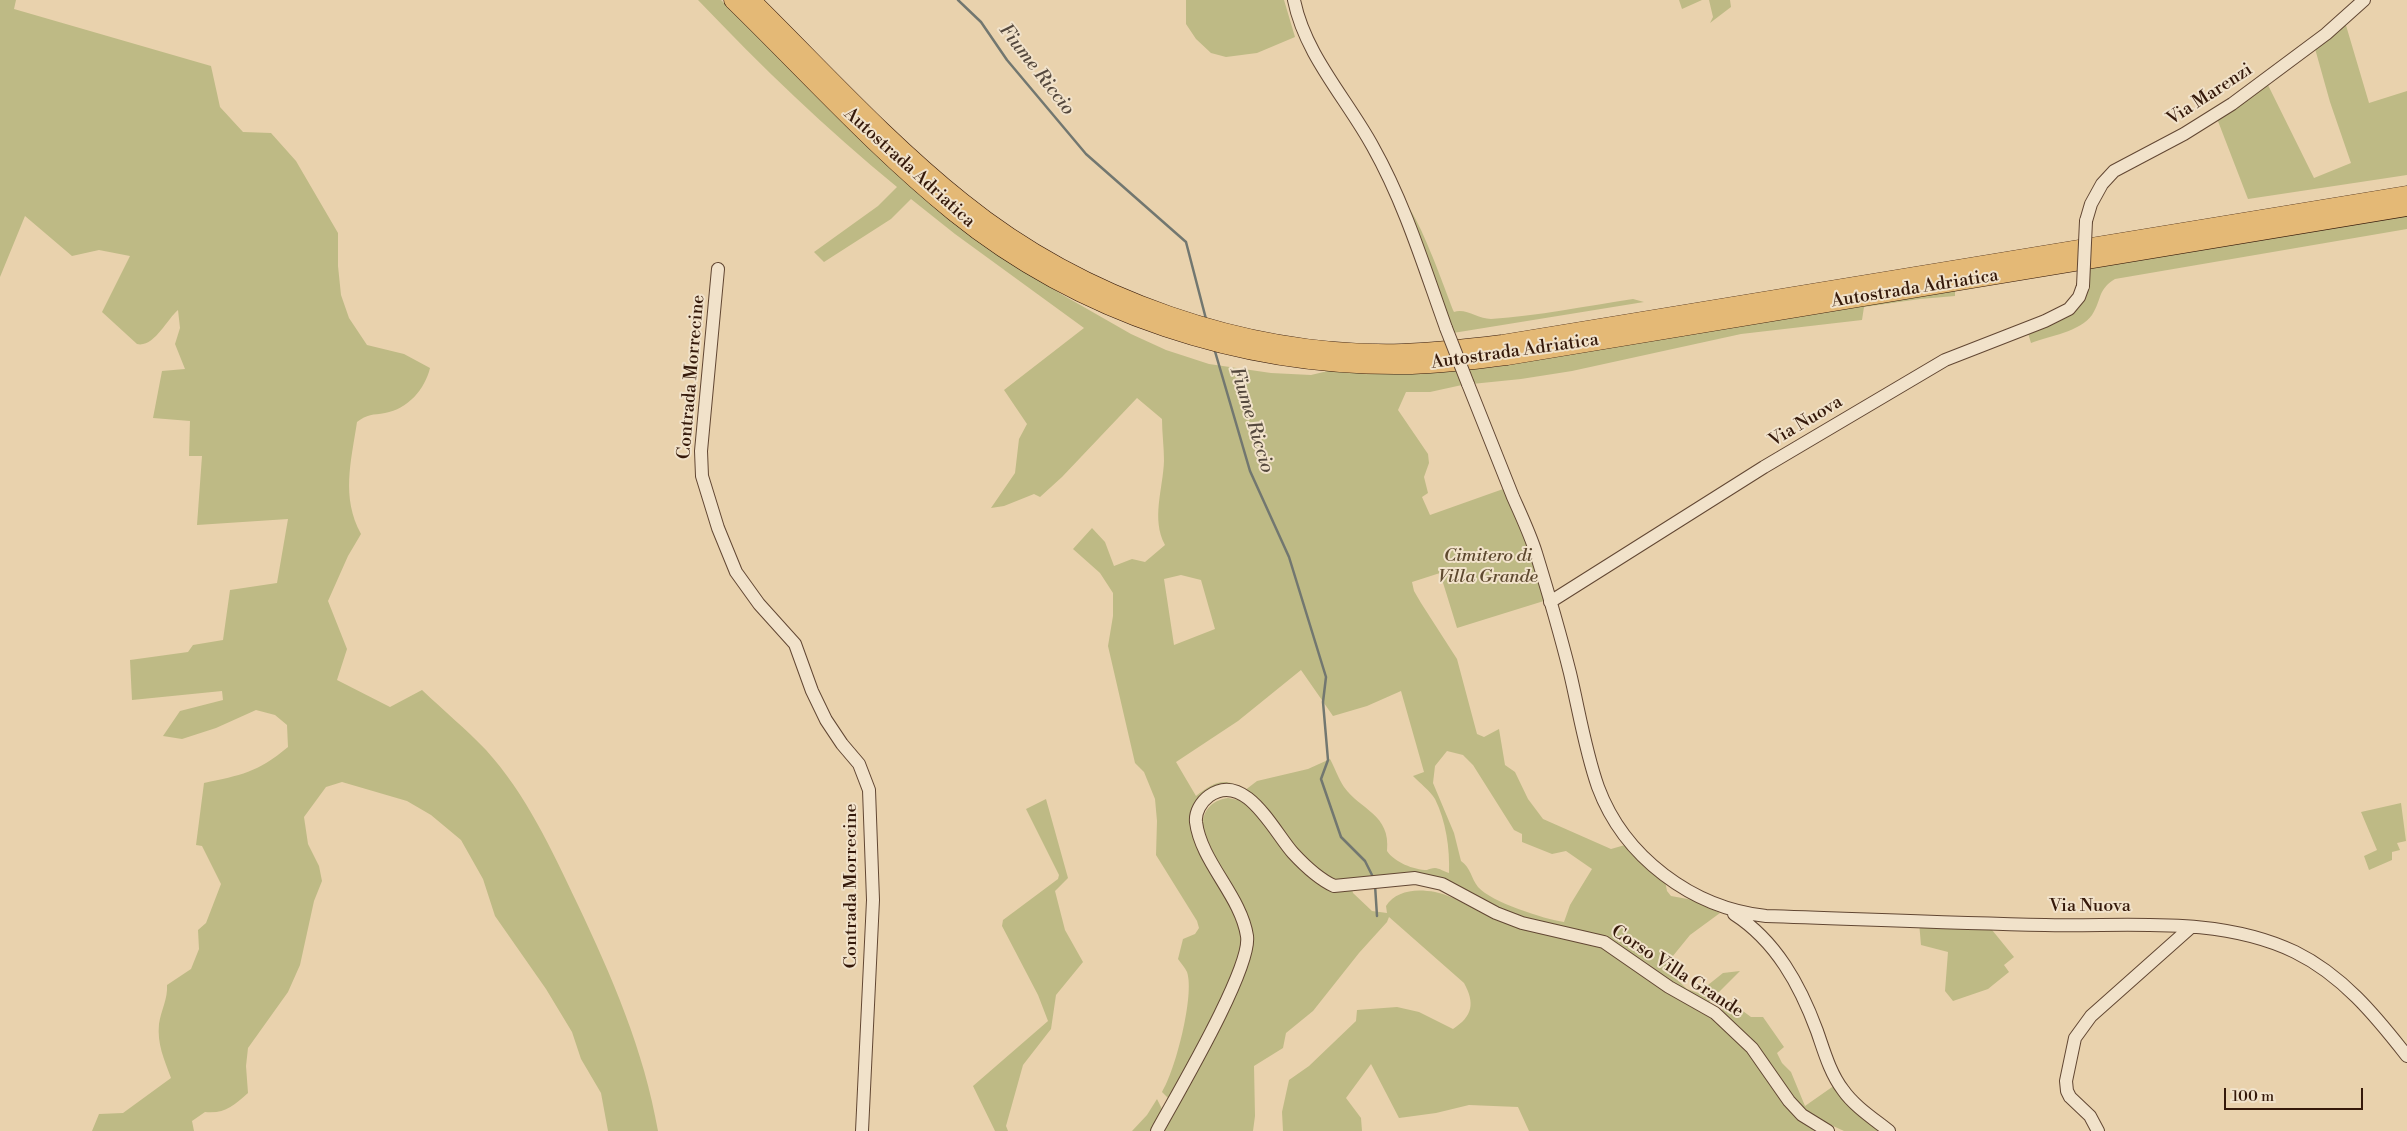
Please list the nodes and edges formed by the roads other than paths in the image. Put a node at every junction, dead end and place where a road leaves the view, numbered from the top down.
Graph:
1 (734, 0) edge
2 (751, 0) edge
3 (1294, 0) edge
4 (2364, 0) edge
5 (912, 167) junction
6 (2407, 195) edge
7 (2407, 207) edge
8 (718, 269) dead end
9 (2083, 286) joint
10 (1367, 357) junction
11 (1550, 602) junction
12 (1728, 910) junction
13 (2190, 928) junction
14 (2407, 1056) edge
15 (1823, 1130) edge
16 (862, 1131) edge
17 (1157, 1131) edge
18 (1889, 1131) edge
19 (2098, 1131) edge

1 - 5 highway, Autostrada Adriatica
2 - 5 highway, Autostrada Adriatica
3 - 11 street, Via Nuova, bridge
4 - 9 street, Via Marenzi, bridge
5 - 10 highway, Autostrada Adriatica
6 - 10 highway, Autostrada Adriatica
7 - 10 highway, Autostrada Adriatica
8 - 16 street, Contrada Morrecine
9 - 11 street, Via Nuova
11 - 12 street, Via Nuova
12 - 13 street, Via Nuova
12 - 18 street, Via Nuova
13 - 14 street, Via Nuova
13 - 19 street
15 - 17 street, Corso Villa Grande

